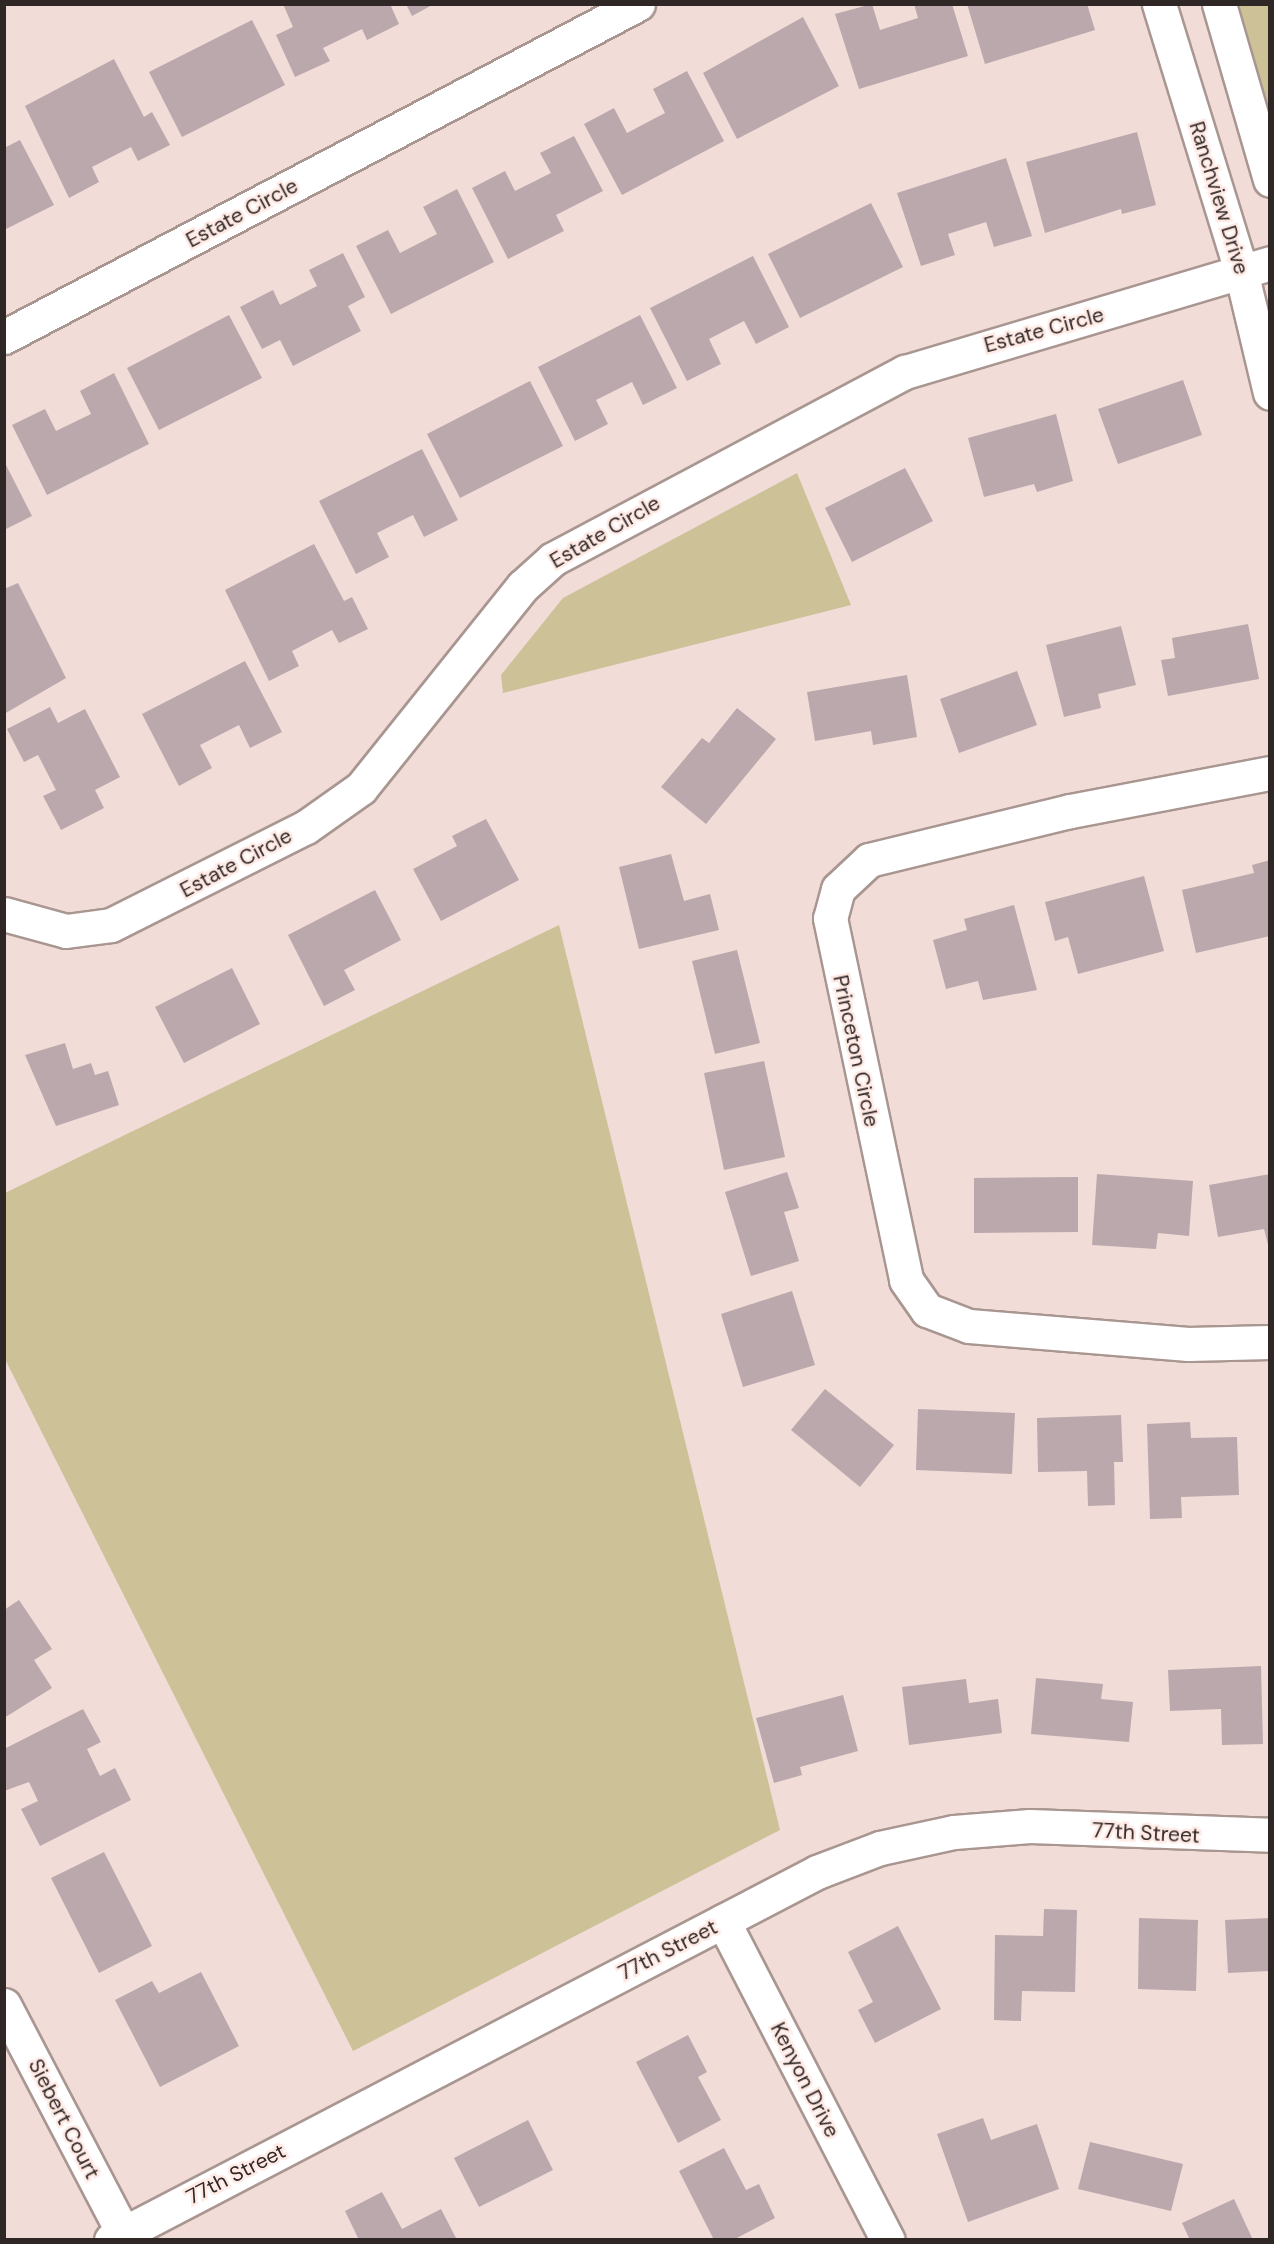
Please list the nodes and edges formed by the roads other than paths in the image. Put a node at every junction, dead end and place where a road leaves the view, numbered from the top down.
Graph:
1 (638, 4) edge
2 (1159, 4) edge
3 (1218, 4) edge
4 (1269, 180) edge
5 (1259, 266) edge
6 (4, 337) edge
7 (1269, 393) edge
8 (1269, 773) edge
9 (4, 914) edge
10 (1269, 1342) edge
11 (1269, 1835) edge
12 (723, 1921) junction
13 (4, 2005) edge
14 (117, 2236) edge
15 (888, 2240) edge

1 - 6 street, Estate Circle
2 - 5 street, Ranchview Drive
3 - 4 street
5 - 7 street, Ranchview Drive
5 - 9 street, Estate Circle
8 - 10 street, Princeton Circle
11 - 12 street, 77th Street
12 - 14 street, 77th Street
12 - 15 street, Kenyon Drive
13 - 14 street, Siebert Court

